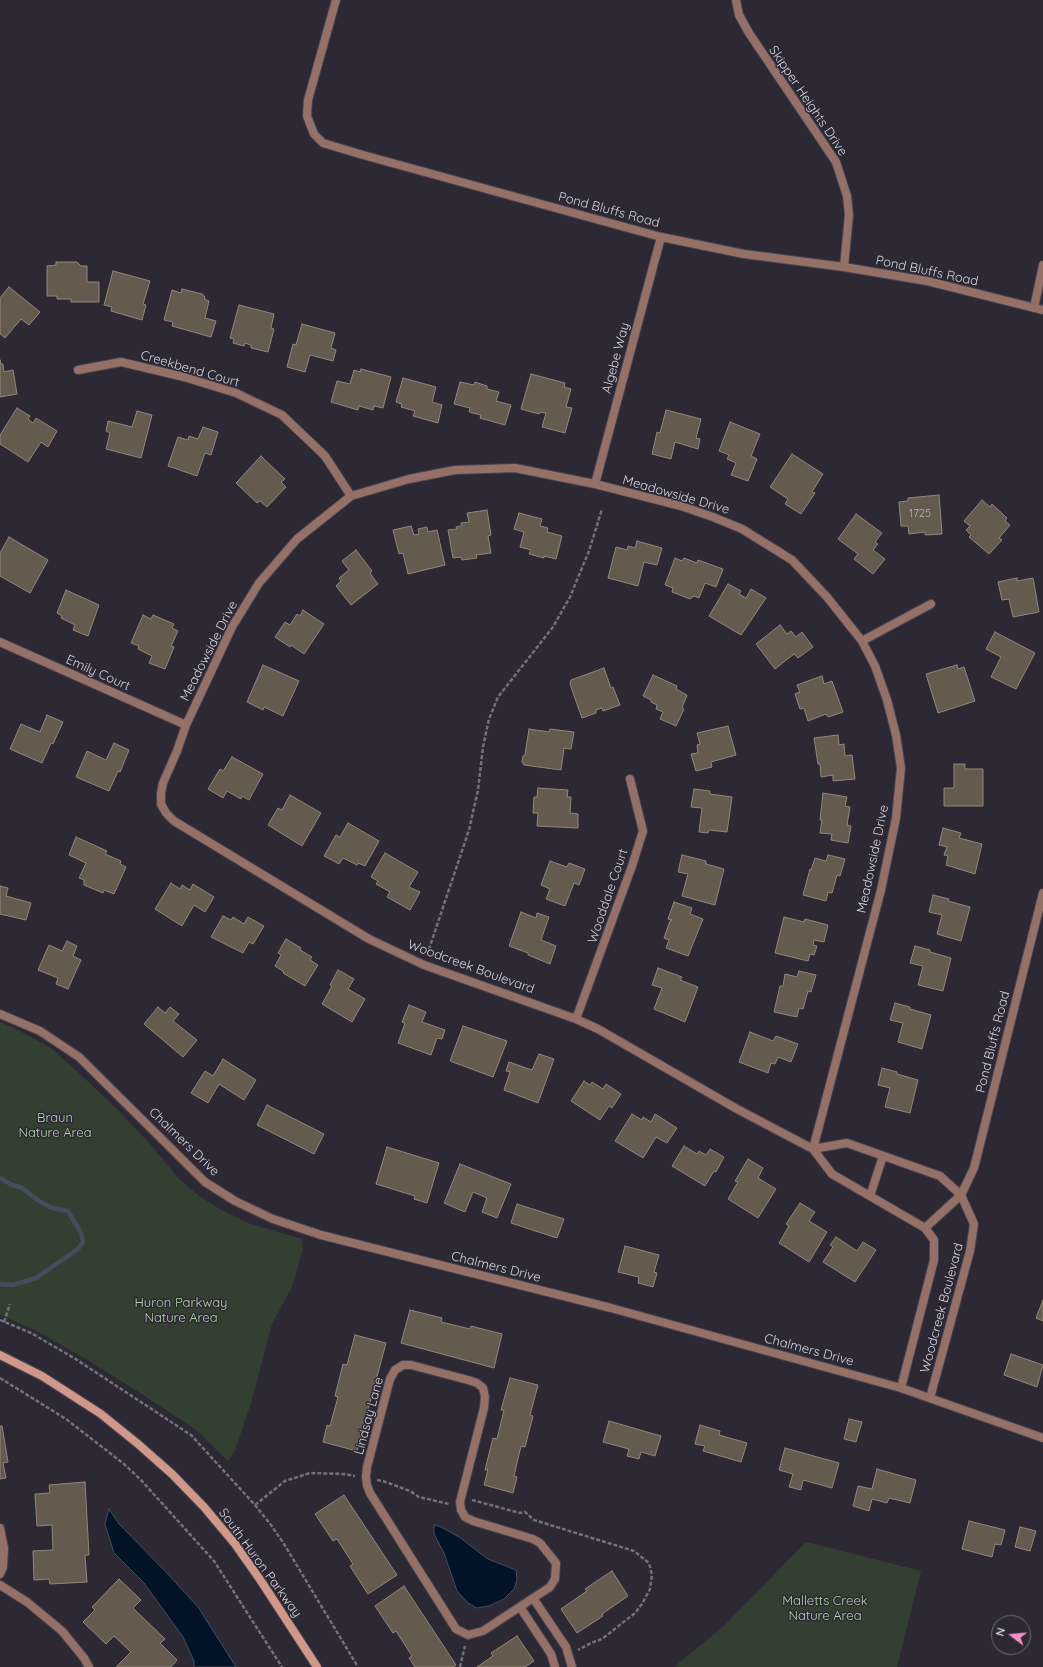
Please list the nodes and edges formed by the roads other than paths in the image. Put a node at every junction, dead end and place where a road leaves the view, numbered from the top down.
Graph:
1 (336, 0) edge
2 (736, 0) edge
3 (661, 237) junction
4 (1043, 265) edge
5 (844, 267) junction
6 (1034, 308) junction
7 (1043, 310) edge
8 (78, 370) dead end
9 (595, 484) junction
10 (351, 496) junction
11 (931, 604) dead end
12 (862, 641) junction
13 (0, 642) edge
14 (186, 725) junction
15 (177, 751) joint
16 (630, 779) dead end
17 (1043, 893) edge
18 (0, 1014) edge
19 (576, 1019) junction
20 (813, 1149) junction
21 (883, 1156) junction
22 (961, 1195) junction
23 (870, 1196) junction
24 (925, 1228) junction
25 (0, 1355) edge
26 (901, 1388) junction
27 (930, 1398) junction
28 (1043, 1438) edge
29 (0, 1528) edge
30 (0, 1574) edge
31 (0, 1585) edge
32 (533, 1598) junction
33 (520, 1607) junction
34 (89, 1667) edge
35 (317, 1667) edge
36 (555, 1667) edge
37 (572, 1667) edge

1 - 3 street, Pond Bluffs Road
2 - 5 street, Skipper Heights Drive
3 - 5 street, Pond Bluffs Road
3 - 9 street, Algebe Way
4 - 6 street
5 - 6 street, Pond Bluffs Road
6 - 7 street, Pond Bluffs Road
8 - 10 street, Creekbend Court
9 - 10 street, Meadowside Drive
9 - 12 street, Meadowside Drive
10 - 14 street, Meadowside Drive
11 - 12 street
12 - 20 street, Meadowside Drive
13 - 14 street, Emily Court
14 - 15 street, Meadowside Drive
15 - 19 street, Woodcreek Boulevard
16 - 19 street, Wooddale Court
17 - 22 street, Pond Bluffs Road
18 - 26 street, Chalmers Drive
19 - 20 street, Woodcreek Boulevard
20 - 21 street, Woodcreek Boulevard
20 - 23 street, Woodcreek Boulevard
21 - 22 street, Woodcreek Boulevard
21 - 23 street
22 - 24 street
22 - 27 street, Woodcreek Boulevard
23 - 24 street, Woodcreek Boulevard
24 - 26 street, Woodcreek Boulevard
25 - 35 main road, South Huron Parkway
26 - 27 street, Chalmers Drive
27 - 28 street, Chalmers Drive
29 - 30 street
31 - 34 street
32 - 33 street, Lindsay Lane
32 - 33 street, Lindsay Lane
32 - 37 street
33 - 36 street

